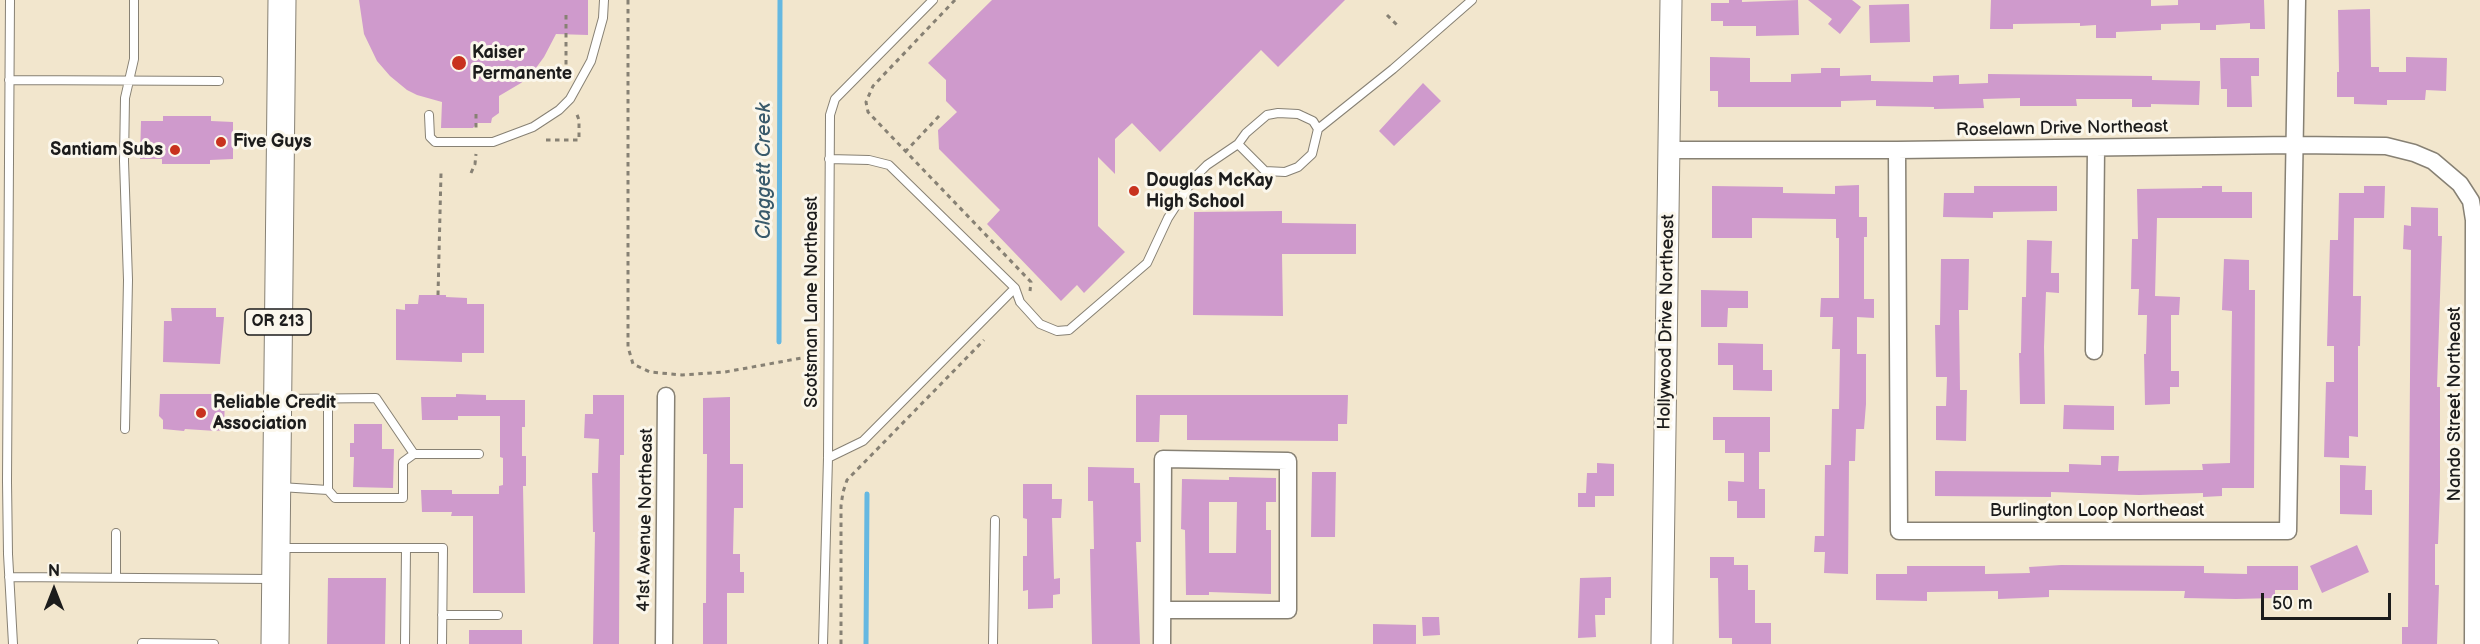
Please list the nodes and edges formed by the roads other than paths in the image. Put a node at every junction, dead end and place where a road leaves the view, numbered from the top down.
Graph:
1 (10, 0) edge
2 (134, 0) edge
3 (282, 0) edge
4 (604, 0) edge
5 (933, 0) edge
6 (1472, 0) edge
7 (1671, 0) edge
8 (2297, 0) edge
9 (9, 80) junction
10 (129, 81) junction
11 (219, 81) dead end
12 (429, 115) dead end
13 (1318, 129) junction
14 (1238, 144) junction
15 (2293, 145) junction
16 (2096, 148) junction
17 (1669, 150) junction
18 (1897, 150) junction
19 (829, 159) junction
20 (2449, 173) joint
21 (1015, 288) junction
22 (2094, 351) dead end
23 (666, 396) dead end
24 (278, 399) junction
25 (328, 399) junction
26 (125, 429) dead end
27 (414, 454) junction
28 (479, 454) dead end
29 (828, 458) junction
30 (2477, 472) edge
31 (276, 486) junction
32 (328, 490) junction
33 (994, 519) dead end
34 (116, 533) dead end
35 (276, 548) junction
36 (406, 549) junction
37 (9, 577) junction
38 (116, 579) junction
39 (276, 579) junction
40 (1163, 610) junction
41 (442, 615) junction
42 (498, 615) dead end
43 (142, 643) edge
44 (13, 644) edge
45 (214, 644) edge
46 (275, 644) edge
47 (405, 644) edge
48 (442, 644) edge
49 (664, 644) edge
50 (823, 644) edge
51 (993, 644) edge
52 (1162, 644) edge
53 (1662, 644) edge
54 (2473, 644) edge

1 - 9 lane
2 - 10 lane
3 - 24 main road, OR 213
4 - 12 lane
5 - 19 lane, Scotsman Lane Northeast
6 - 13 lane
7 - 17 street, Hollywood Drive Northeast
8 - 15 street
9 - 10 lane
9 - 37 lane
10 - 11 lane
10 - 26 lane
13 - 14 lane
13 - 14 lane
14 - 21 lane
15 - 16 street, Roselawn Drive Northeast
15 - 18 street, Burlington Loop Northeast
15 - 20 street, Roselawn Drive Northeast
16 - 18 street, Roselawn Drive Northeast
16 - 22 street
17 - 18 street, Roselawn Drive Northeast
17 - 53 street, Hollywood Drive Northeast
19 - 21 lane
19 - 29 lane, Scotsman Lane Northeast
20 - 30 street, Nando Street Northeast
21 - 29 lane
23 - 49 street, 41st Avenue Northeast
24 - 25 lane
24 - 31 main road, OR 213
25 - 27 lane
25 - 32 lane
27 - 28 lane
27 - 32 lane
29 - 50 lane, Scotsman Lane Northeast
30 - 54 street, Nando Street Northeast
31 - 32 lane
31 - 35 main road, OR 213
33 - 51 lane
34 - 38 lane
35 - 36 lane
35 - 39 main road, OR 213
36 - 41 lane
36 - 47 lane
37 - 38 lane
37 - 44 lane
38 - 39 lane
39 - 46 main road, OR 213
40 - 40 street
40 - 52 street
41 - 42 lane
41 - 48 lane
43 - 45 lane

